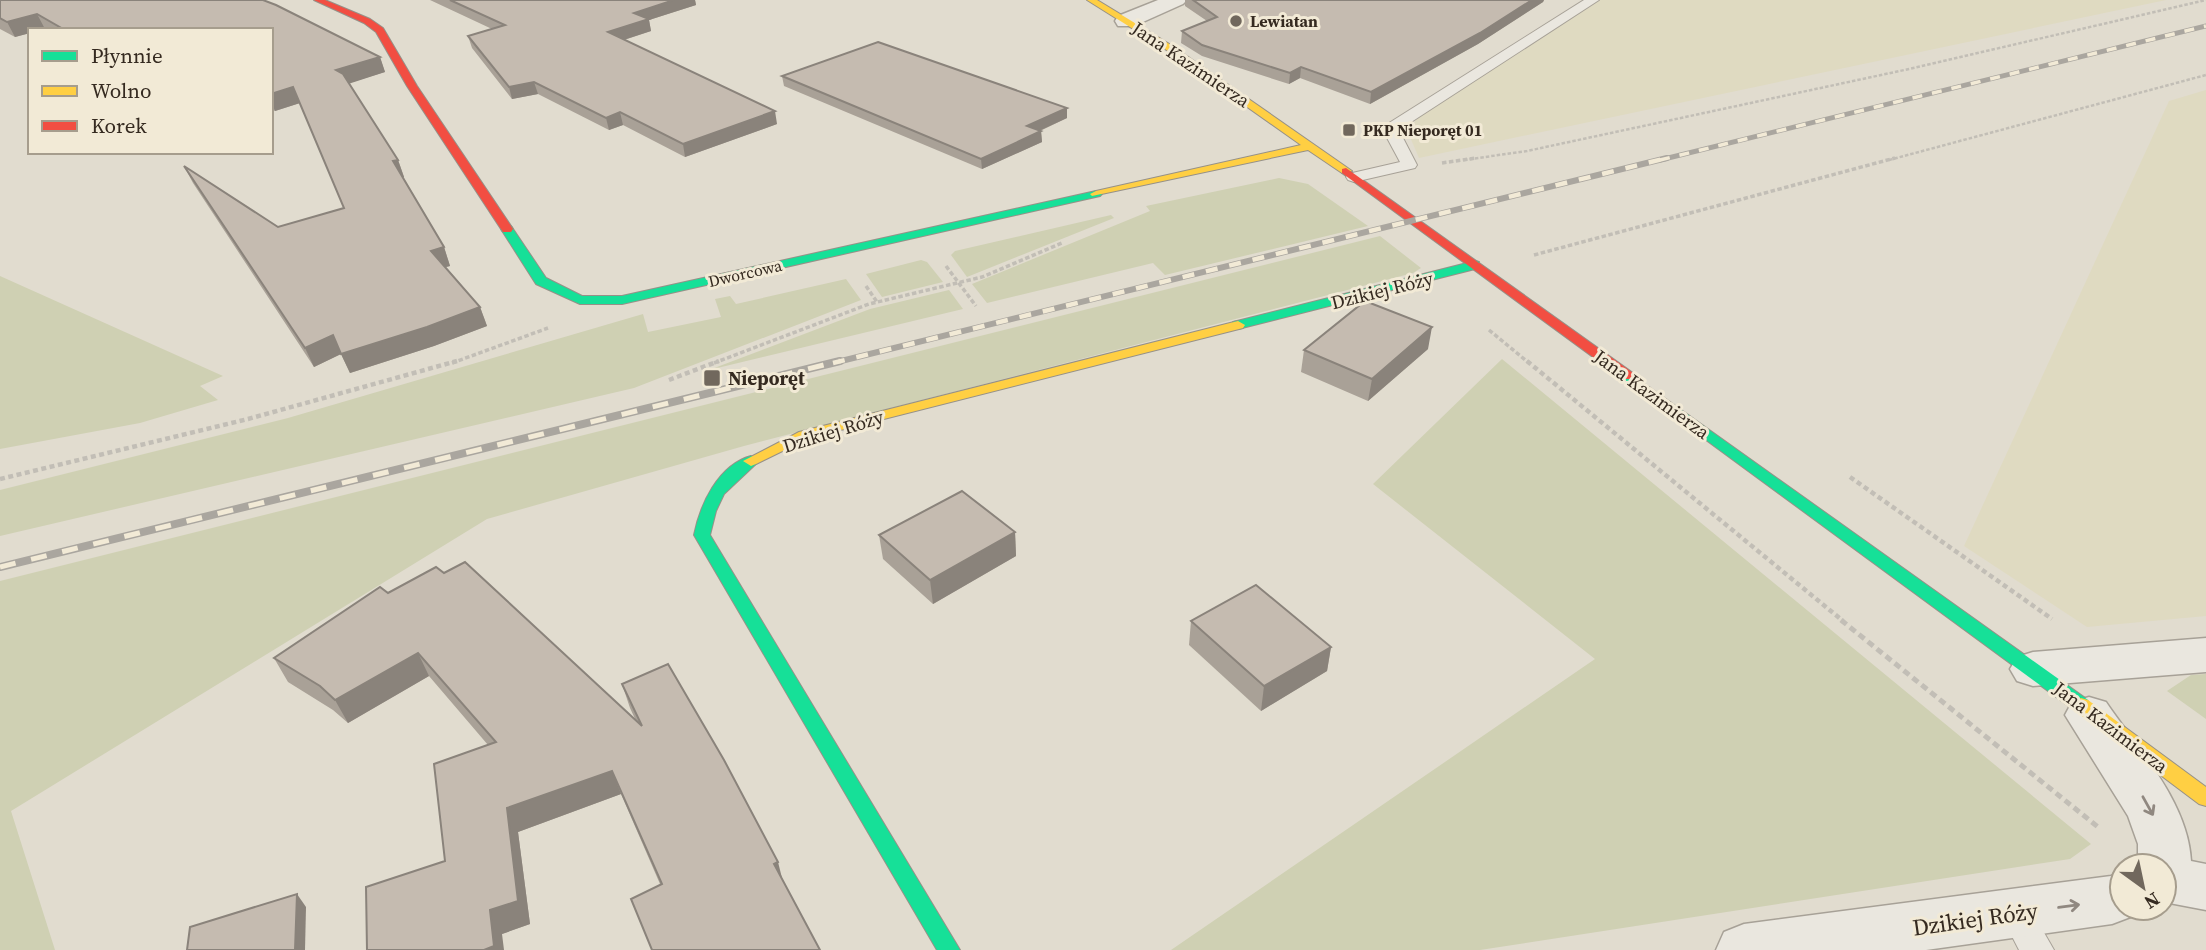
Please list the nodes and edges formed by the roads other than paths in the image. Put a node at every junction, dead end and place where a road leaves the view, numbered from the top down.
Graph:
1 (318, 0) edge
2 (1091, 0) edge
3 (1176, 0) edge
4 (1593, 0) edge
5 (1126, 20) junction
6 (1310, 146) junction
7 (1354, 177) junction
8 (1475, 265) junction
9 (2206, 655) edge
10 (2033, 669) junction
11 (2084, 708) junction
12 (2206, 798) edge
13 (2164, 852) edge
14 (2108, 902) edge
15 (2027, 932) edge
16 (948, 950) edge
17 (1744, 950) edge

1 - 6 street, Dworcowa
2 - 5 street, Jana Kazimierza
3 - 5 street
4 - 7 lane
5 - 6 street, Jana Kazimierza
6 - 7 street, Jana Kazimierza
7 - 8 street, Jana Kazimierza
8 - 10 street, Jana Kazimierza
8 - 16 street, Dzikiej Róży
9 - 10 street
10 - 11 street, Jana Kazimierza
11 - 12 street, Jana Kazimierza
11 -> 13 street, Dzikiej Róży
15 -> 14 street, Dzikiej Róży
15 - 17 street, Dzikiej Róży

